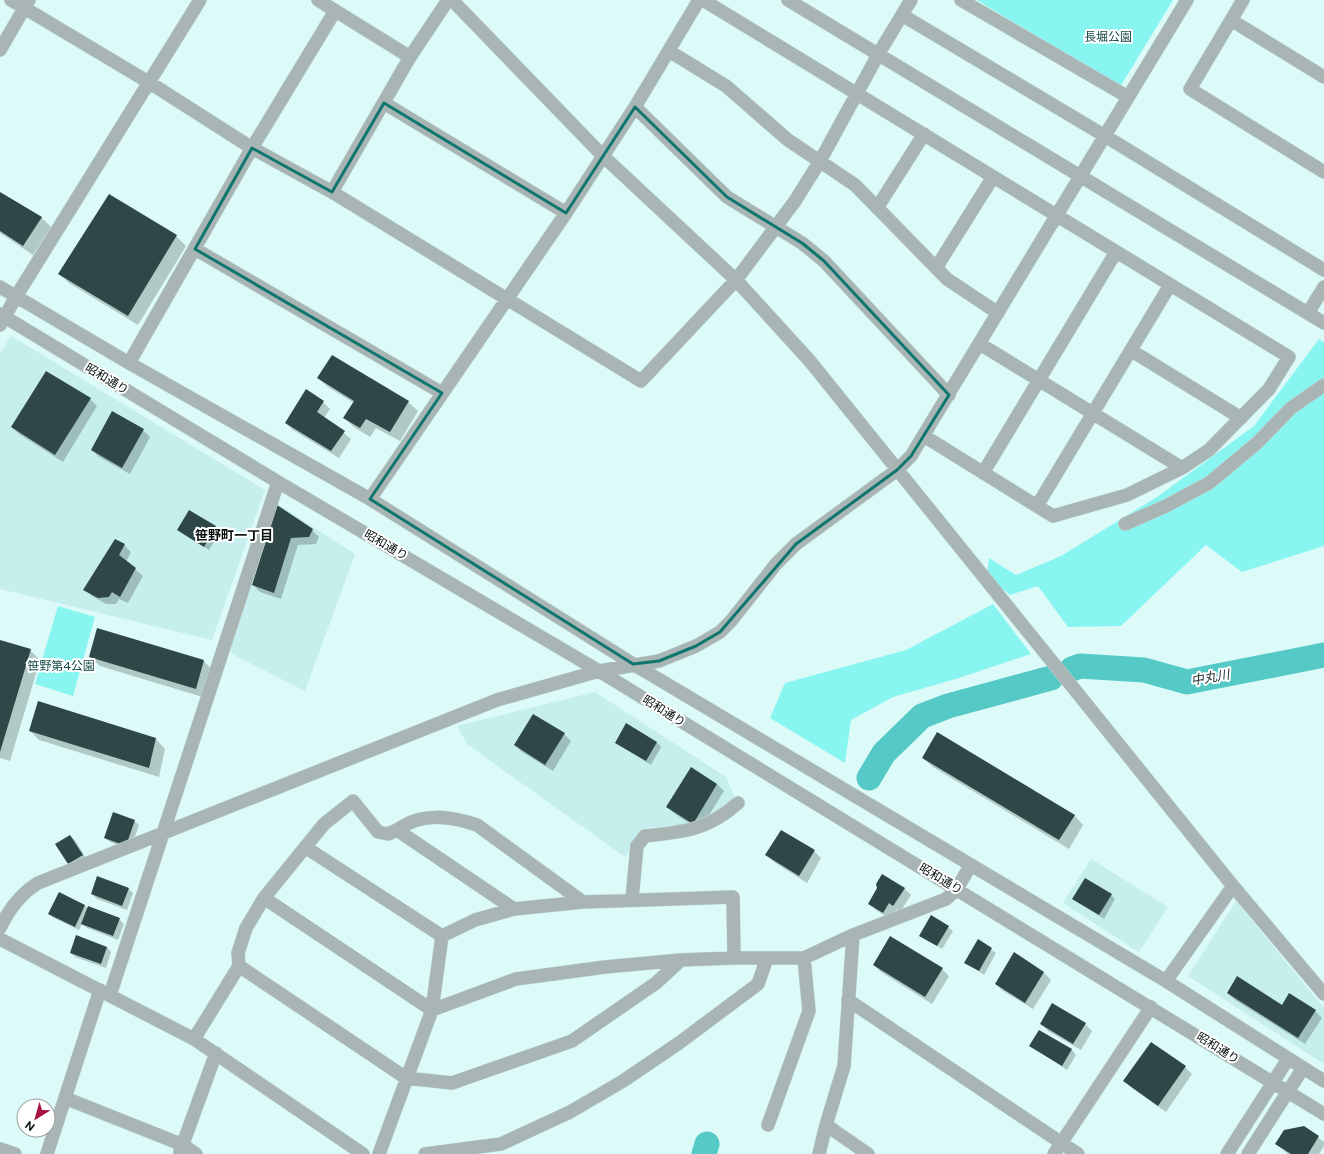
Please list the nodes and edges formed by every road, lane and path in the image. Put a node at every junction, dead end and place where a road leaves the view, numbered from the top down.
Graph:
1 (11, 0) edge
2 (200, 0) edge
3 (318, 0) edge
4 (448, 0) edge
5 (452, 0) edge
6 (699, 0) edge
7 (703, 0) edge
8 (788, 0) edge
9 (912, 0) edge
10 (961, 0) edge
11 (1187, 0) edge
12 (1243, 0) edge
13 (27, 4) edge
14 (335, 11) junction
15 (902, 15) junction
16 (1231, 20) junction
17 (0, 50) edge
18 (669, 51) junction
19 (879, 53) junction
20 (410, 57) junction
21 (1324, 77) edge
22 (150, 83) junction
23 (858, 93) junction
24 (1128, 97) junction
25 (384, 103) junction
26 (635, 107) junction
27 (924, 134) junction
28 (1105, 136) junction
29 (252, 148) junction
30 (603, 156) junction
31 (820, 161) junction
32 (1324, 172) edge
33 (1082, 176) junction
34 (994, 177) junction
35 (332, 192) junction
36 (877, 208) junction
37 (566, 213) junction
38 (1057, 216) junction
39 (776, 227) junction
40 (195, 249) junction
41 (1116, 252) junction
42 (936, 268) junction
43 (1324, 270) edge
44 (736, 280) junction
45 (1170, 285) junction
46 (0, 287) edge
47 (1324, 287) edge
48 (17, 295) junction
49 (507, 300) junction
50 (998, 313) junction
51 (1308, 313) junction
52 (2, 319) edge
53 (1324, 323) edge
54 (980, 344) junction
55 (1132, 351) junction
56 (129, 363) junction
57 (1039, 380) junction
58 (1324, 385) edge
59 (442, 392) junction
60 (949, 395) junction
61 (1094, 413) junction
62 (1241, 418) junction
63 (924, 436) junction
64 (1182, 468) junction
65 (897, 470) junction
66 (983, 473) junction
67 (278, 482) junction
68 (370, 499) junction
69 (1037, 506) junction
70 (1125, 524) dead end
71 (633, 664) junction
72 (599, 671) junction
73 (738, 803) dead end
74 (397, 830) junction
75 (164, 834) junction
76 (305, 847) junction
77 (970, 866) junction
78 (1233, 886) junction
79 (957, 888) junction
80 (264, 898) junction
81 (632, 899) junction
82 (583, 902) junction
83 (514, 909) junction
84 (0, 928) edge
85 (854, 935) junction
86 (442, 936) junction
87 (0, 939) edge
88 (734, 958) junction
89 (767, 958) junction
90 (804, 958) junction
91 (681, 960) junction
92 (239, 966) junction
93 (1166, 981) junction
94 (105, 993) junction
95 (1324, 994) edge
96 (848, 1000) junction
97 (1151, 1006) junction
98 (432, 1010) junction
99 (194, 1038) junction
100 (216, 1053) junction
101 (1288, 1059) junction
102 (1303, 1068) junction
103 (406, 1078) junction
104 (1324, 1081) edge
105 (1272, 1082) junction
106 (1288, 1092) junction
107 (65, 1098) junction
108 (1324, 1114) edge
109 (768, 1125) dead end
110 (826, 1125) junction
111 (0, 1149) edge
112 (1058, 1149) edge
113 (181, 1150) edge
114 (15, 1154) edge
115 (47, 1154) edge
116 (196, 1154) edge
117 (362, 1154) edge
118 (379, 1154) edge
119 (425, 1154) edge
120 (819, 1154) edge
121 (868, 1154) edge
122 (1078, 1154) edge
123 (1227, 1154) edge
124 (1248, 1154) edge

1 - 13 street
2 - 22 street
3 - 14 street
4 - 20 street
5 - 30 street
6 - 18 street
7 - 23 street
8 - 19 street
9 - 15 street
10 - 24 street
11 - 24 street
12 - 16 street
13 - 17 street
13 - 22 street
14 - 20 street
14 - 29 street
15 - 19 street
15 - 28 street
16 - 21 street
16 - 32 street
18 - 26 street
18 - 31 street
19 - 23 street
19 - 33 street
20 - 25 street
22 - 29 street
22 - 48 street
23 - 27 street
23 - 31 street
24 - 28 street
25 - 35 street
25 - 37 street
26 - 30 street
26 - 39 street
27 - 34 street
27 - 36 street
28 - 33 street
28 - 43 street
29 - 35 street
29 - 40 street
30 - 37 street
30 - 44 street
31 - 36 street
31 - 39 street
33 - 38 street
33 - 51 street
34 - 38 street
34 - 42 street
35 - 49 street
36 - 42 street
37 - 49 street
38 - 41 street
38 - 50 street
39 - 44 street
39 - 60 street
40 - 56 street
40 - 59 street
41 - 45 street
41 - 57 street
42 - 50 street
44 - 49 street
44 - 65 street
45 - 55 street
45 - 62 street
46 - 48 street, 昭和通り
47 - 51 street
48 - 52 street
48 - 56 street, 昭和通り
49 - 59 street
50 - 54 street
51 - 53 street
52 - 67 street, 昭和通り
54 - 57 street
54 - 60 street
55 - 61 street
55 - 62 street
56 - 68 street, 昭和通り
57 - 61 street
57 - 66 street
58 - 70 street
59 - 68 street
60 - 63 street
61 - 64 street
61 - 69 street
62 - 64 street
63 - 65 street
63 - 66 street
64 - 69 street
65 - 71 street
65 - 78 street
66 - 69 street
67 - 72 street, 昭和通り
67 - 75 street
68 - 71 street, 昭和通り
71 - 72 street
71 - 77 street, 昭和通り
72 - 75 street
72 - 79 street, 昭和通り
73 - 81 street
74 - 76 street
74 - 82 street
74 - 83 street
75 - 84 street
75 - 94 street
76 - 80 street
76 - 86 street
77 - 79 street
77 - 93 street, 昭和通り
78 - 93 street
78 - 95 street
79 - 85 street
79 - 97 street, 昭和通り
80 - 92 street
80 - 98 street
81 - 82 street
81 - 88 street
82 - 83 street
83 - 86 street
85 - 90 street
85 - 96 street
86 - 98 street
87 - 94 street
88 - 89 street
88 - 91 street
89 - 90 street
89 - 119 street
90 - 109 street
91 - 98 street
91 - 103 street
92 - 99 street
92 - 103 street
93 - 101 street, 昭和通り
94 - 99 street
94 - 107 street
96 - 110 street
96 - 112 street
97 - 105 street, 昭和通り
97 - 112 street
98 - 103 street
99 - 100 street
100 - 113 street
100 - 117 street
101 - 102 street, 昭和通り
101 - 105 street
102 - 104 street, 昭和通り
102 - 106 street
103 - 118 street
105 - 106 street, 昭和通り
105 - 123 street
106 - 108 street, 昭和通り
106 - 124 street
107 - 113 street
107 - 115 street
110 - 120 street
110 - 121 street
111 - 114 street
112 - 122 street
113 - 116 street

